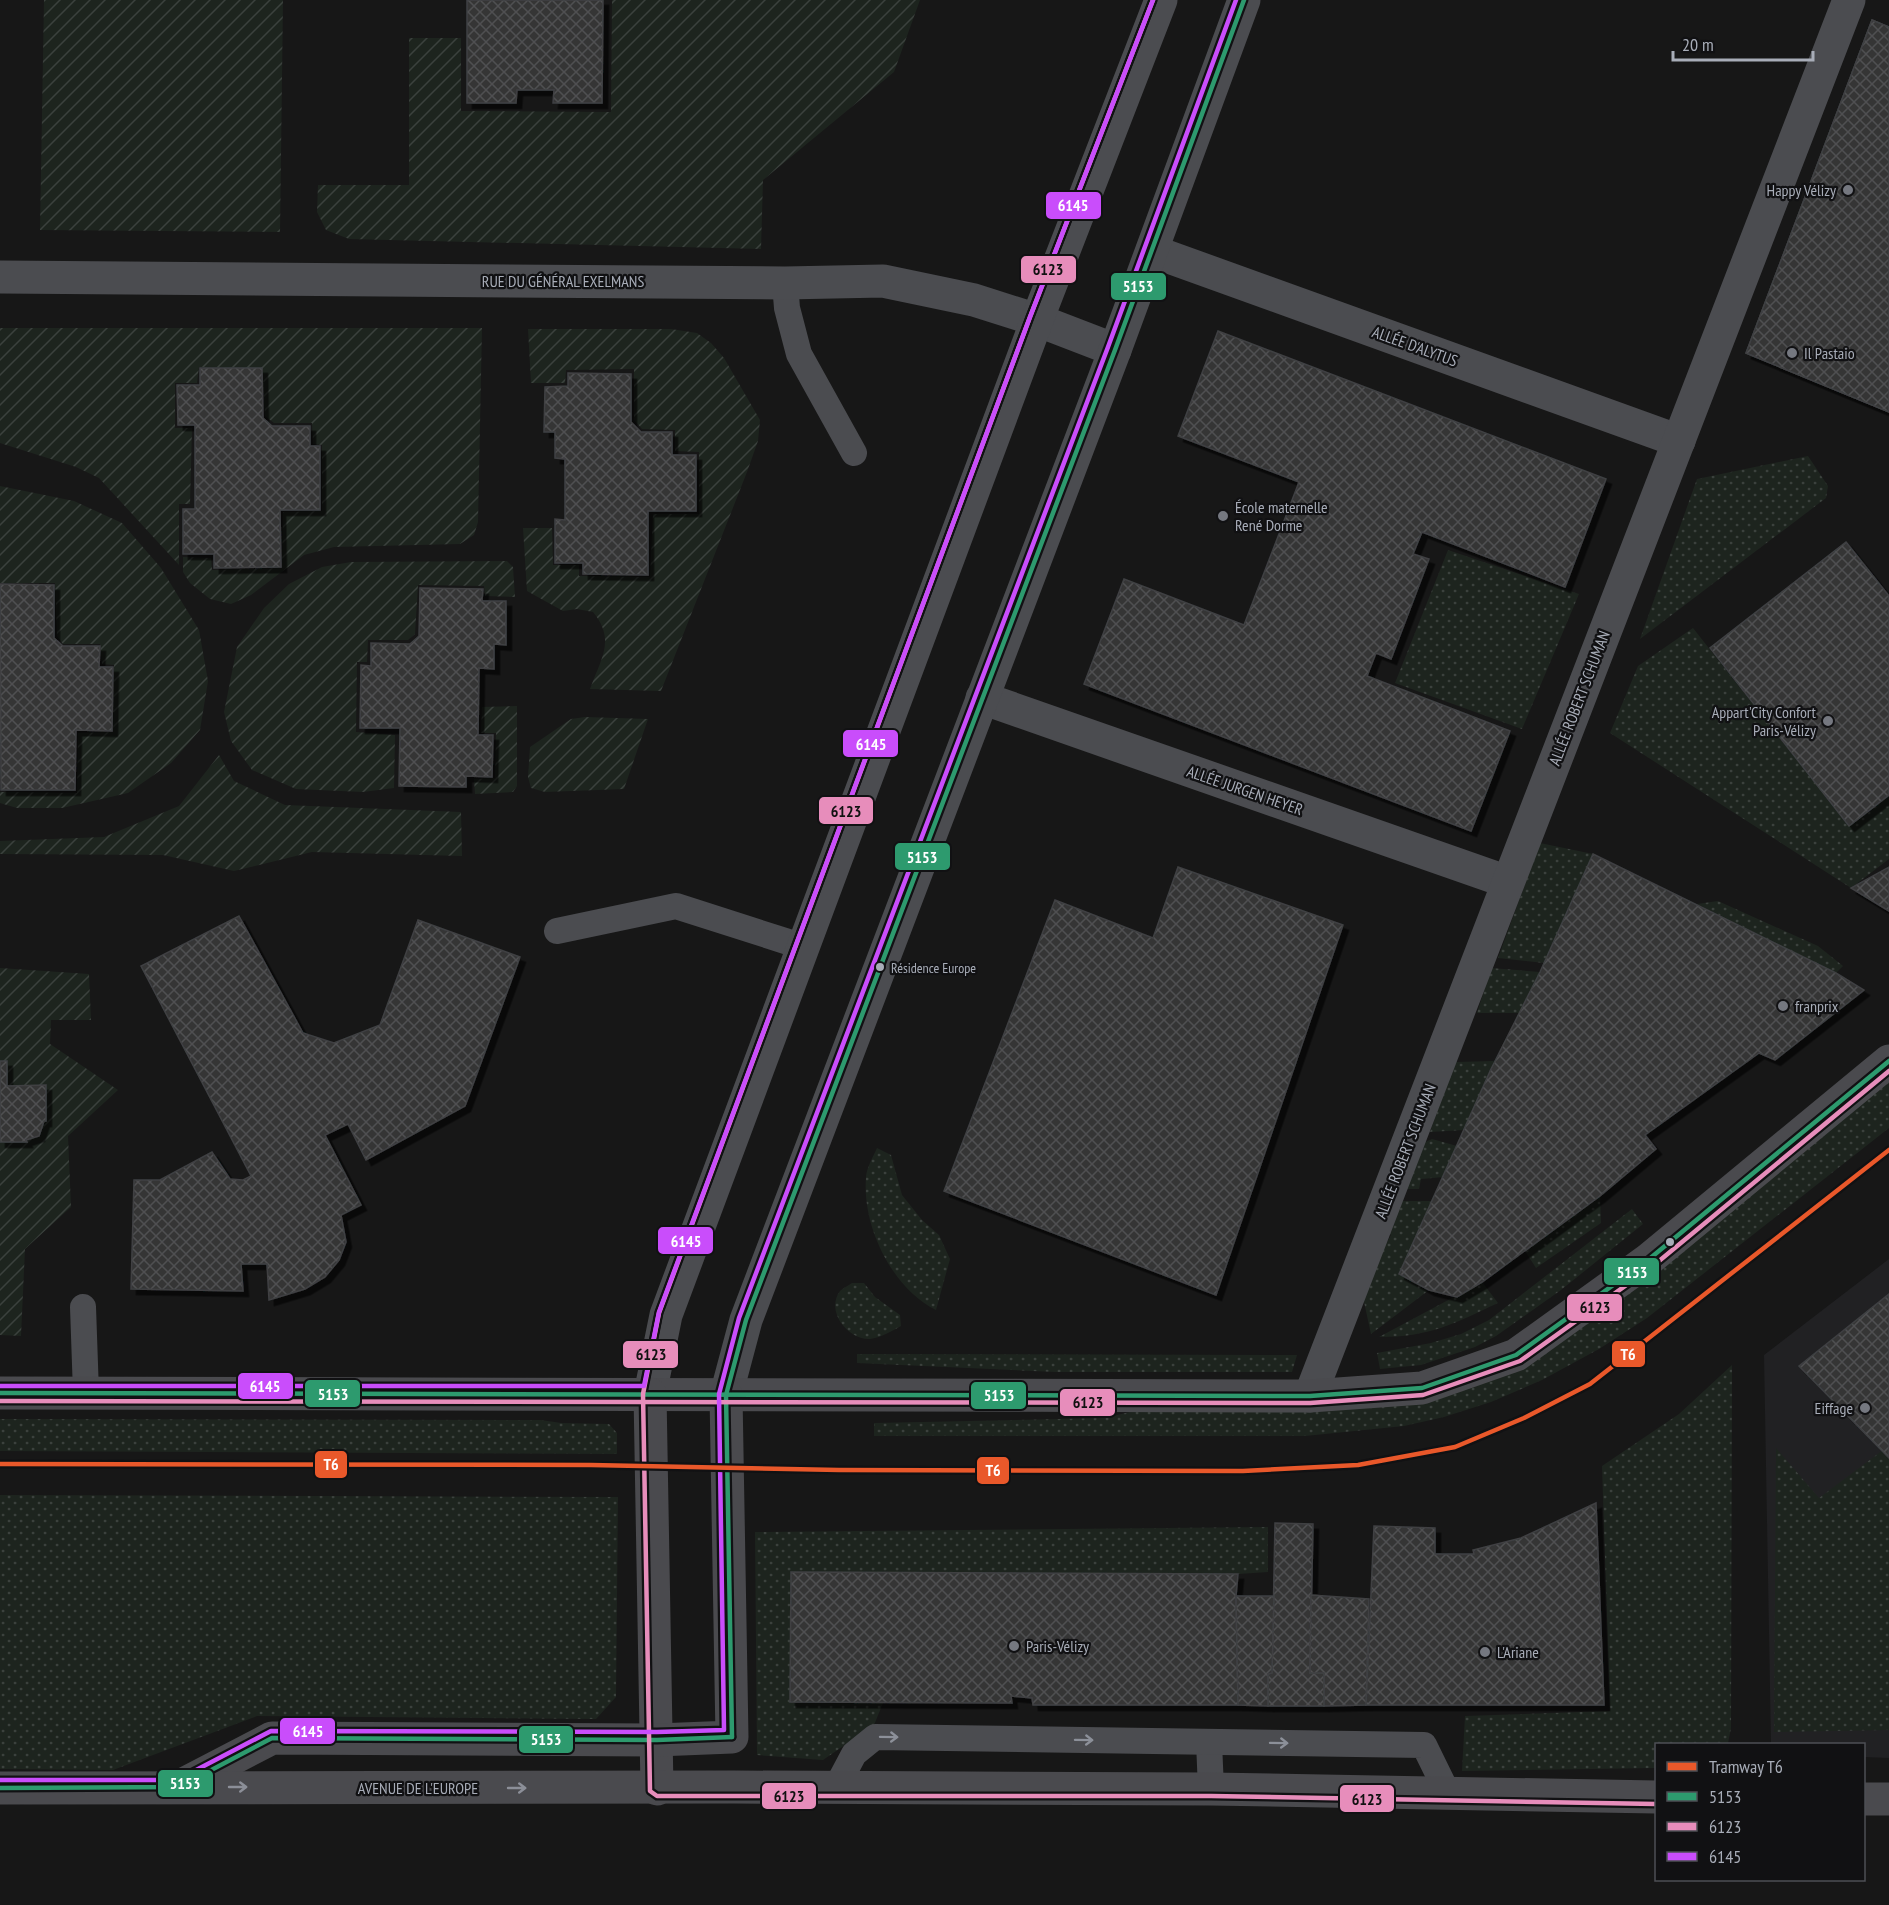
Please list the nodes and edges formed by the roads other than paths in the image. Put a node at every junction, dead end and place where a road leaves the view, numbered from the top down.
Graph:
1 (1161, 0) edge
2 (1244, 0) edge
3 (1849, 0) edge
4 (1152, 250) junction
5 (0, 277) edge
6 (785, 283) junction
7 (1037, 320) junction
8 (1115, 350) junction
9 (1679, 441) junction
10 (854, 453) dead end
11 (982, 698) junction
12 (1509, 882) junction
13 (557, 931) dead end
14 (804, 947) junction
15 (1889, 1061) edge
16 (83, 1307) dead end
17 (0, 1393) edge
18 (86, 1393) junction
19 (650, 1394) junction
20 (726, 1395) junction
21 (1310, 1396) junction
22 (657, 1740) junction
23 (1209, 1742) junction
24 (179, 1787) junction
25 (0, 1788) edge
26 (836, 1788) junction
27 (657, 1789) junction
28 (1211, 1789) junction
29 (1448, 1794) junction
30 (1655, 1797) edge
31 (1865, 1799) edge
32 (1889, 1799) edge

1 - 7 street
2 - 4 street
3 - 9 street, ALLÉE ROBERT SCHUMAN
4 - 8 street
4 - 9 street, ALLÉE D'ALYTUS
5 - 6 street, RUE DU GÉNÉRAL EXELMANS
6 - 7 street, RUE DU GÉNÉRAL EXELMANS
6 - 10 lane
7 - 8 street, RUE DU GÉNÉRAL EXELMANS
7 - 14 street
8 - 11 street
9 - 12 street, ALLÉE ROBERT SCHUMAN
11 - 12 street, ALLÉE JURGEN HEYER
11 - 20 street
12 - 21 street, ALLÉE ROBERT SCHUMAN
13 - 14 lane
14 - 19 street
15 - 21 main road
16 - 18 lane
17 - 18 main road
18 - 19 main road
19 - 20 main road
19 - 22 main road
20 - 21 main road
20 - 22 main road, AVENUE DE L'EUROPE
22 - 24 main road, AVENUE DE L'EUROPE
22 - 27 main road
26 -> 23 lane
23 - 28 lane
23 -> 29 lane
24 - 25 main road, AVENUE DE L'EUROPE
24 -> 27 main road, AVENUE DE L'EUROPE
26 - 27 main road, AVENUE DE L'EUROPE
26 - 28 main road, AVENUE DE L'EUROPE
28 - 29 main road, AVENUE DE L'EUROPE
29 - 30 main road, AVENUE DE L'EUROPE
31 - 32 main road

